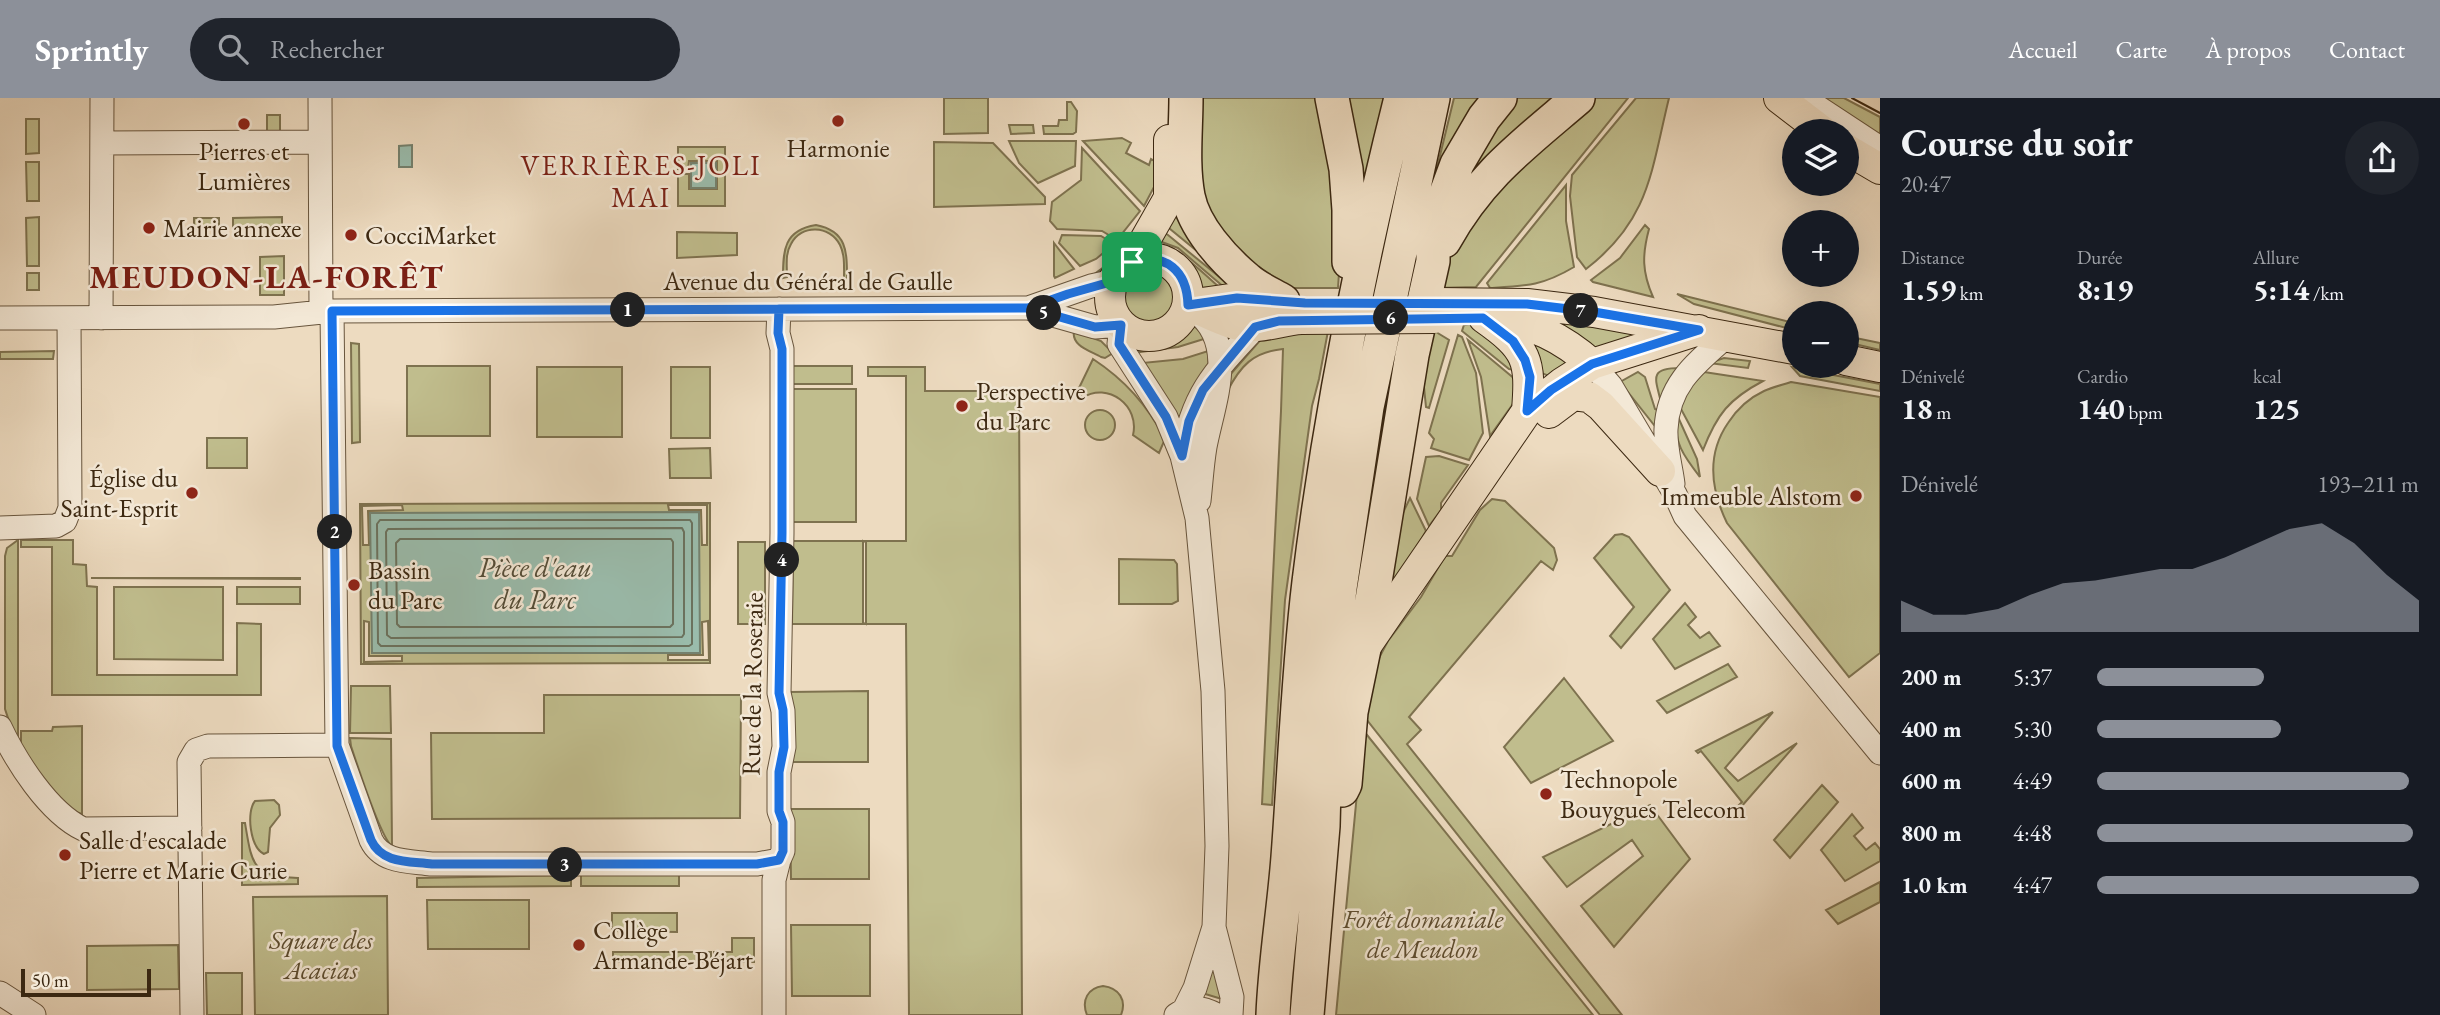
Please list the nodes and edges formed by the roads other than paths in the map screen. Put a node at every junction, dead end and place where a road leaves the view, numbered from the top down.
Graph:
1 (102, 98) edge
2 (320, 98) edge
3 (1170, 98) edge
4 (1186, 98) edge
5 (1332, 98) edge
6 (1401, 98) edge
7 (1433, 98) edge
8 (1500, 98) edge
9 (1578, 98) edge
10 (1779, 98) edge
11 (1804, 98) edge
12 (1806, 119) edge
13 (320, 142) junction
14 (102, 143) junction
15 (1880, 148) edge
16 (1859, 157) edge
17 (1880, 169) edge
18 (1433, 261) junction
19 (1123, 272) junction
20 (1188, 305) junction
21 (1028, 308) junction
22 (1297, 308) junction
23 (779, 309) junction
24 (1436, 310) junction
25 (326, 311) junction
26 (0, 318) edge
27 (69, 318) junction
28 (101, 318) junction
29 (1483, 318) junction
30 (1121, 325) junction
31 (1255, 327) junction
32 (1713, 333) junction
33 (1348, 335) junction
34 (1782, 347) edge
35 (1859, 363) edge
36 (1592, 364) junction
37 (1221, 365) junction
38 (1880, 367) edge
39 (1527, 411) junction
40 (1182, 456) junction
41 (1667, 483) junction
42 (1478, 485) junction
43 (1197, 518) junction
44 (0, 528) edge
45 (1364, 649) junction
46 (0, 727) edge
47 (337, 746) junction
48 (1880, 753) edge
49 (1323, 826) junction
50 (190, 828) junction
51 (779, 860) junction
52 (1214, 926) junction
53 (0, 993) edge
54 (1180, 1012) edge
55 (34, 1015) edge
56 (192, 1015) edge
57 (774, 1015) edge
58 (1217, 1015) edge
59 (1231, 1015) edge
60 (1273, 1015) edge
61 (1307, 1015) edge

1 - 14 street
2 - 13 street
3 - 19 main road
4 - 22 highway
5 - 33 highway
6 - 33 highway
7 - 49 highway
8 - 18 highway
9 - 18 highway
10 - 12 main road
11 - 15 street
13 - 14 street
13 - 25 street
14 - 28 street
16 - 17 main road
18 - 45 highway
19 - 20 main road
19 - 21 street, Avenue du Général de Gaulle
19 - 30 main road
20 - 22 main road
20 - 30 main road
20 - 31 main road
20 - 37 street
21 - 23 street, Avenue du Général de Gaulle
21 - 30 street, Avenue du Général de Gaulle
22 - 24 main road
22 - 31 main road
23 - 25 street, Avenue du Général de Gaulle
23 - 51 street, Rue de la Roseraie
24 - 29 main road
24 - 32 main road
25 - 28 street, Avenue du Général de Gaulle
25 - 47 street
26 - 27 street, Avenue du Général de Gaulle
27 - 28 street, Avenue du Général de Gaulle
27 - 44 street
29 - 36 main road
29 - 39 main road
30 - 40 street
31 - 37 street
32 - 34 main road
32 - 36 main road
32 - 41 street
33 - 60 highway
35 - 38 main road
36 - 39 main road
36 - 41 street
37 - 40 street
37 - 43 street
39 - 42 main road
40 - 43 street
41 - 42 main road
41 - 48 street
42 - 45 main road
43 - 52 street
45 - 49 highway
46 - 50 street
47 - 50 street
47 - 51 street
49 - 61 highway
50 - 56 street
51 - 57 street, Rue de la Roseraie
52 - 54 street
52 - 59 street
53 - 55 street
54 - 58 street

